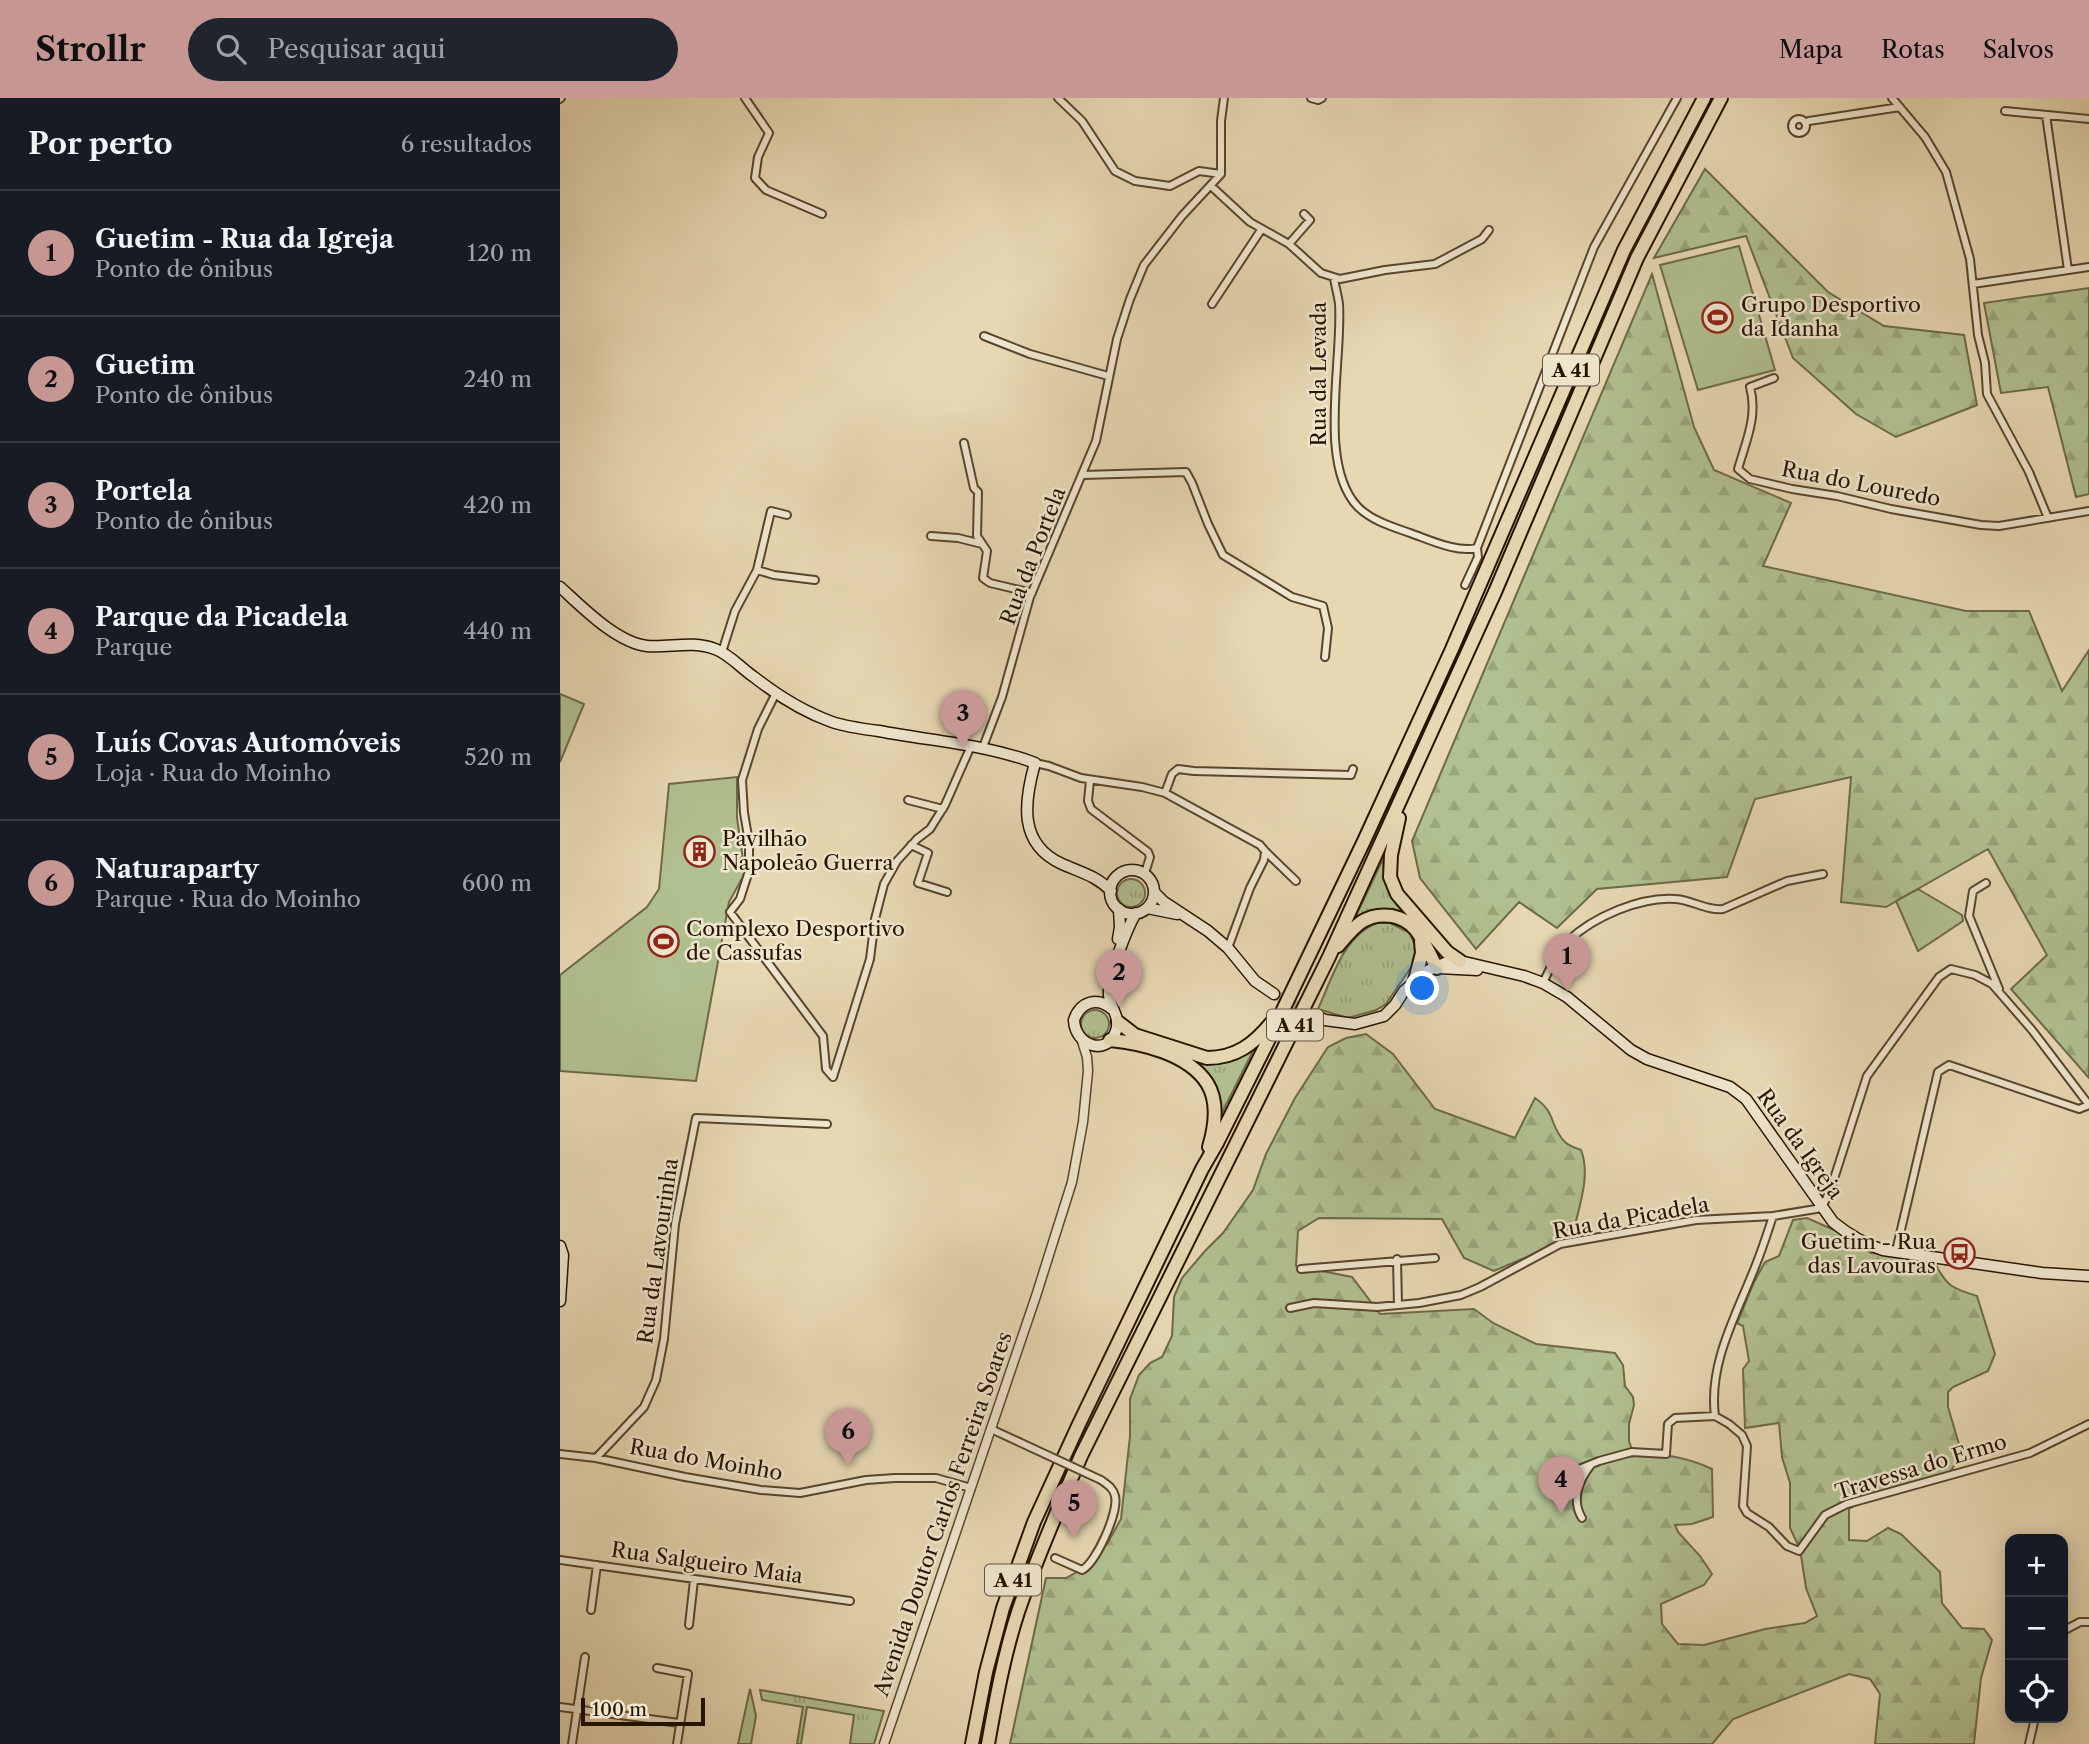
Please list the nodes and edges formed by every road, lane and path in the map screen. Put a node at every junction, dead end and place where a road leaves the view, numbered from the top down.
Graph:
1 (745, 98) edge
2 (1058, 98) edge
3 (1224, 98) edge
4 (1311, 98) edge
5 (1322, 98) edge
6 (1677, 98) edge
7 (1704, 98) edge
8 (1721, 98) edge
9 (1892, 98) edge
10 (1900, 107) junction
11 (2005, 111) dead end
12 (2046, 115) junction
13 (2089, 119) edge
14 (1805, 123) dead end
15 (1221, 174) junction
16 (1211, 186) junction
17 (822, 214) dead end
18 (1304, 214) dead end
19 (1261, 230) junction
20 (1489, 230) dead end
21 (1289, 244) junction
22 (2089, 267) edge
23 (2068, 270) junction
24 (1334, 278) junction
25 (1973, 284) junction
26 (1212, 304) dead end
27 (984, 336) dead end
28 (1108, 376) junction
29 (1774, 378) dead end
30 (964, 443) dead end
31 (1083, 475) junction
32 (2089, 511) edge
33 (787, 515) dead end
34 (2048, 518) junction
35 (931, 536) dead end
36 (982, 544) junction
37 (1477, 548) junction
38 (757, 570) junction
39 (815, 580) dead end
40 (1465, 585) dead end
41 (560, 587) edge
42 (1032, 593) junction
43 (722, 652) junction
44 (1325, 657) dead end
45 (776, 693) junction
46 (977, 746) junction
47 (1035, 763) junction
48 (1353, 769) dead end
49 (1090, 780) junction
50 (1165, 793) junction
51 (908, 800) dead end
52 (1402, 801) junction
53 (943, 809) junction
54 (911, 845) junction
55 (1265, 851) junction
56 (1145, 873) junction
57 (1823, 874) dead end
58 (1118, 875) junction
59 (1095, 878) junction
60 (1296, 880) dead end
61 (1986, 883) dead end
62 (1111, 891) junction
63 (947, 892) dead end
64 (1154, 892) junction
65 (1147, 908) junction
66 (1119, 909) junction
67 (1136, 913) junction
68 (1185, 916) junction
69 (1426, 935) junction
70 (1228, 948) junction
71 (1329, 957) junction
72 (1460, 961) junction
73 (1437, 968) junction
74 (1502, 972) junction
75 (1415, 980) junction
76 (1543, 983) junction
77 (2001, 994) junction
78 (1274, 995) tunnel mouth
79 (1095, 1002) junction
80 (1283, 1008) junction
81 (1112, 1009) junction
82 (1315, 1015) tunnel mouth
83 (1118, 1022) junction
84 (1082, 1041) junction
85 (1104, 1043) junction
86 (1088, 1070) junction
87 (2089, 1105) edge
88 (827, 1124) dead end
89 (1202, 1169) junction
90 (1822, 1208) junction
91 (1773, 1216) junction
92 (560, 1246) edge
93 (1896, 1251) junction
94 (1435, 1258) dead end
95 (1397, 1259) junction
96 (1301, 1269) dead end
97 (2089, 1276) edge
98 (560, 1301) edge
99 (1398, 1305) junction
100 (1290, 1308) dead end
101 (1715, 1416) junction
102 (2089, 1424) edge
103 (991, 1429) junction
104 (560, 1454) edge
105 (596, 1458) junction
106 (1592, 1464) junction
107 (971, 1488) junction
108 (1554, 1490) dead end
109 (1583, 1518) dead end
110 (1055, 1558) dead end
111 (560, 1560) edge
112 (597, 1565) junction
113 (694, 1580) junction
114 (850, 1601) dead end
115 (591, 1609) dead end
116 (2089, 1622) edge
117 (689, 1625) dead end
118 (2068, 1628) edge
119 (585, 1657) dead end
120 (657, 1668) dead end
121 (560, 1707) edge
122 (577, 1709) junction
123 (680, 1723) junction
124 (2034, 1723) edge
125 (572, 1744) edge
126 (677, 1744) edge
127 (884, 1744) edge
128 (972, 1744) edge
129 (988, 1744) edge
130 (2029, 1744) edge

1 - 17 street
2 - 15 street
3 - 15 street
4 - 5 street
6 - 37 street
7 - 80 highway, A 41
8 - 52 highway, A 41
9 - 10 street
10 - 14 street
10 - 25 street
11 - 12 street
12 - 13 street
12 - 23 street
15 - 16 street, Rua da Portela
16 - 19 street
16 - 28 street, Rua da Portela
18 - 21 street
19 - 21 street
19 - 26 street
20 - 24 street
21 - 24 street
22 - 23 street
23 - 25 street
24 - 37 street, Rua da Levada
25 - 34 street
27 - 28 street
28 - 31 street, Rua da Portela
29 - 34 street, Rua do Louredo
30 - 36 street
31 - 42 street, Rua da Portela
31 - 44 street
32 - 34 street, Rua do Louredo
33 - 38 street
35 - 36 street
36 - 42 street
37 - 40 street
38 - 39 street
38 - 43 street
41 - 43 main road
42 - 46 street, Rua da Portela
43 - 45 main road
45 - 46 main road
45 - 54 street, Rua da Portela
46 - 47 main road
46 - 53 street, Rua da Portela
47 - 49 street
47 - 59 main road
48 - 50 street
49 - 50 street
49 - 56 street
50 - 55 street
51 - 53 street
52 - 69 highway
52 - 71 highway, A 41
53 - 54 street, Rua da Portela
54 - 63 street
55 - 60 street
55 - 70 street
56 - 58 main road
56 - 64 main road
57 - 76 street
58 - 59 main road
58 - 62 main road
59 - 62 main road
61 - 77 street
62 - 66 main road
64 - 65 main road
64 - 68 main road
65 - 67 main road
65 - 68 main road
66 - 67 main road
66 - 79 main road
67 - 81 main road
68 - 70 main road
69 - 71 highway
69 - 72 highway
69 - 73 highway
69 - 75 highway
70 - 78 main road
71 - 129 highway, A 41
72 - 73 main road
72 - 74 main road, Rua da Igreja
73 - 74 main road, Rua da Igreja
73 - 75 main road
74 - 76 main road, Rua da Igreja
75 - 82 main road
76 - 90 main road, Rua da Igreja
77 - 87 street
77 - 90 street
79 - 81 main road
79 - 84 main road
80 - 83 highway
80 - 89 highway, A 41
81 - 83 main road
83 - 85 main road
84 - 85 main road
84 - 86 street
85 - 86 street
85 - 89 highway
86 - 103 street, Avenida Doutor Carlos Ferreira Soares
87 - 93 street
88 - 105 street, Rua da Lavourinha
89 - 128 highway, A 41
90 - 91 street, Rua da Picadela
90 - 93 main road, Rua da Igreja
91 - 99 street, Rua da Picadela
91 - 101 street
92 - 98 main road
93 - 97 main road, Rua da Igreja
94 - 95 street
95 - 96 street
95 - 99 street
99 - 100 street, Rua da Picadela
101 - 102 street, Travessa do Ermo
101 - 106 street
103 - 107 street, Avenida Doutor Carlos Ferreira Soares
103 - 110 street, bridge
104 - 105 street, Rua do Moinho
105 - 107 street, Rua do Moinho
106 - 108 street
106 - 109 street
107 - 127 street, Avenida Doutor Carlos Ferreira Soares
111 - 112 street, Rua Salgueiro Maia
112 - 113 street, Rua Salgueiro Maia
112 - 115 street
113 - 114 street, Rua Salgueiro Maia
113 - 117 street
116 - 118 street
119 - 122 street
120 - 123 street
121 - 122 street
122 - 123 street
122 - 125 street
123 - 126 street
124 - 130 street

